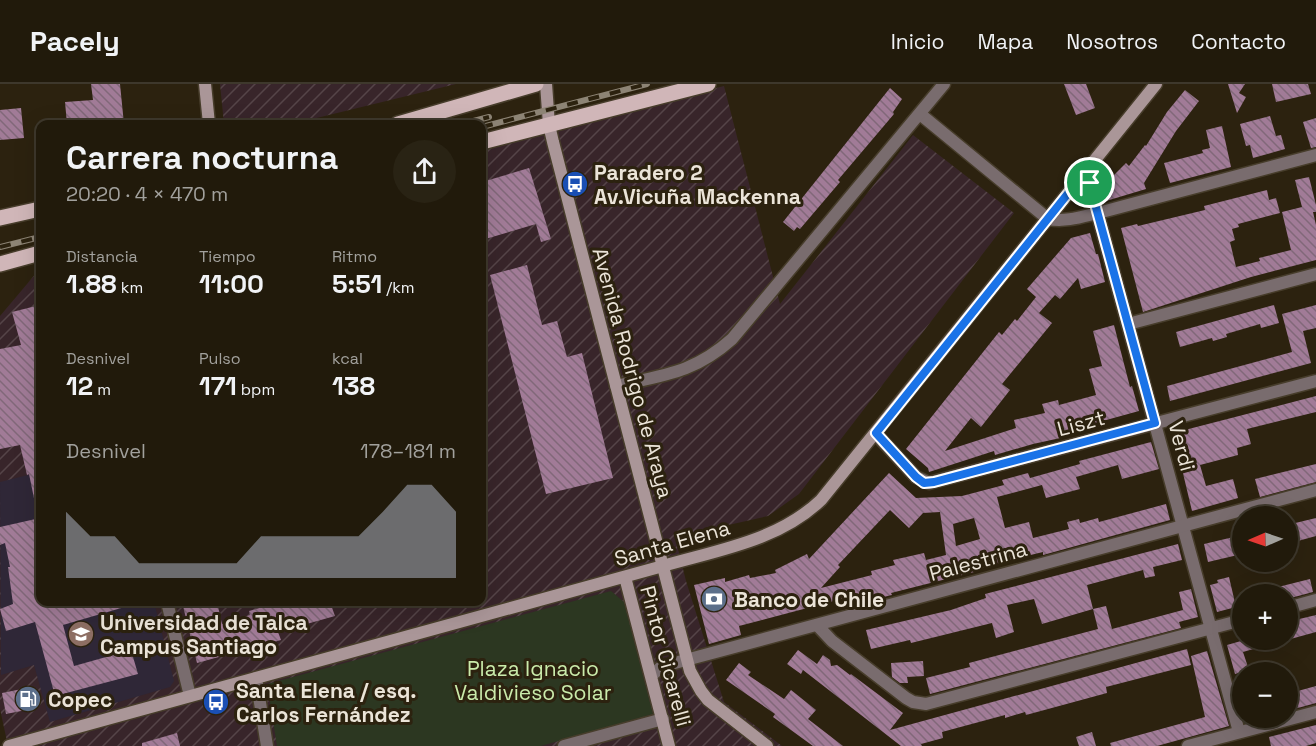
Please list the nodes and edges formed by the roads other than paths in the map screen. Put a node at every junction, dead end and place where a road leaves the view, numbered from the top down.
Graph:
1 (205, 84) edge
2 (536, 84) edge
3 (546, 84) edge
4 (708, 84) edge
5 (944, 84) edge
6 (1156, 84) edge
7 (920, 114) junction
8 (209, 120) edge
9 (412, 120) edge
10 (549, 125) junction
11 (486, 141) edge
12 (1316, 155) edge
13 (1086, 171) junction
14 (36, 209) edge
15 (1098, 213) junction
16 (0, 218) edge
17 (1048, 219) junction
18 (36, 254) edge
19 (0, 264) edge
20 (1316, 274) edge
21 (1128, 324) junction
22 (1316, 381) edge
23 (616, 386) junction
24 (1155, 423) junction
25 (876, 433) junction
26 (1316, 490) edge
27 (1183, 526) junction
28 (663, 566) junction
29 (625, 577) junction
30 (1316, 600) edge
31 (1298, 605) edge
32 (168, 606) edge
33 (1232, 623) edge
34 (817, 625) junction
35 (1211, 628) junction
36 (688, 665) junction
37 (652, 675) junction
38 (256, 678) junction
39 (190, 696) junction
40 (1316, 712) edge
41 (663, 719) junction
42 (1239, 732) junction
43 (10, 746) edge
44 (267, 746) edge
45 (564, 746) edge
46 (669, 746) edge
47 (767, 746) edge
48 (1188, 746) edge

1 - 8 main road
2 - 9 main road
3 - 10 main road, Avenida Rodrigo de Araya
4 - 10 main road
5 - 7 street
6 - 13 main road, Santa Elena
7 - 17 street
7 - 23 street
10 - 11 main road
10 - 23 main road, Avenida Rodrigo de Araya
12 - 15 street
13 - 15 street, Verdi
13 - 17 main road, Santa Elena
14 - 16 main road
15 - 17 street
15 - 21 street, Verdi
17 - 25 main road, Santa Elena
18 - 19 main road
20 - 21 street
21 - 24 street, Verdi
22 - 24 street, Liszt
23 - 28 main road, Avenida Rodrigo de Araya
24 - 25 street, Liszt
24 - 27 street, Verdi
25 - 28 main road, Santa Elena
26 - 27 street, Palestrina
27 - 34 street, Palestrina
27 - 35 street, Verdi
28 - 29 main road, Santa Elena
28 - 36 main road, Avenida Rodrigo de Araya
29 - 37 main road, Pintor Cicarelli
29 - 38 main road, Santa Elena
30 - 31 street
32 - 39 street
33 - 35 street
34 - 35 street
34 - 36 street, Palestrina
35 - 42 street, Verdi
36 - 37 street, Palestrina
36 - 47 main road, Avenida Rodrigo de Araya
37 - 41 main road, Pintor Cicarelli
38 - 39 main road, Santa Elena
38 - 44 street
39 - 43 main road, Santa Elena
40 - 42 street
41 - 45 street
41 - 46 main road, Pintor Cicarelli
42 - 48 street

